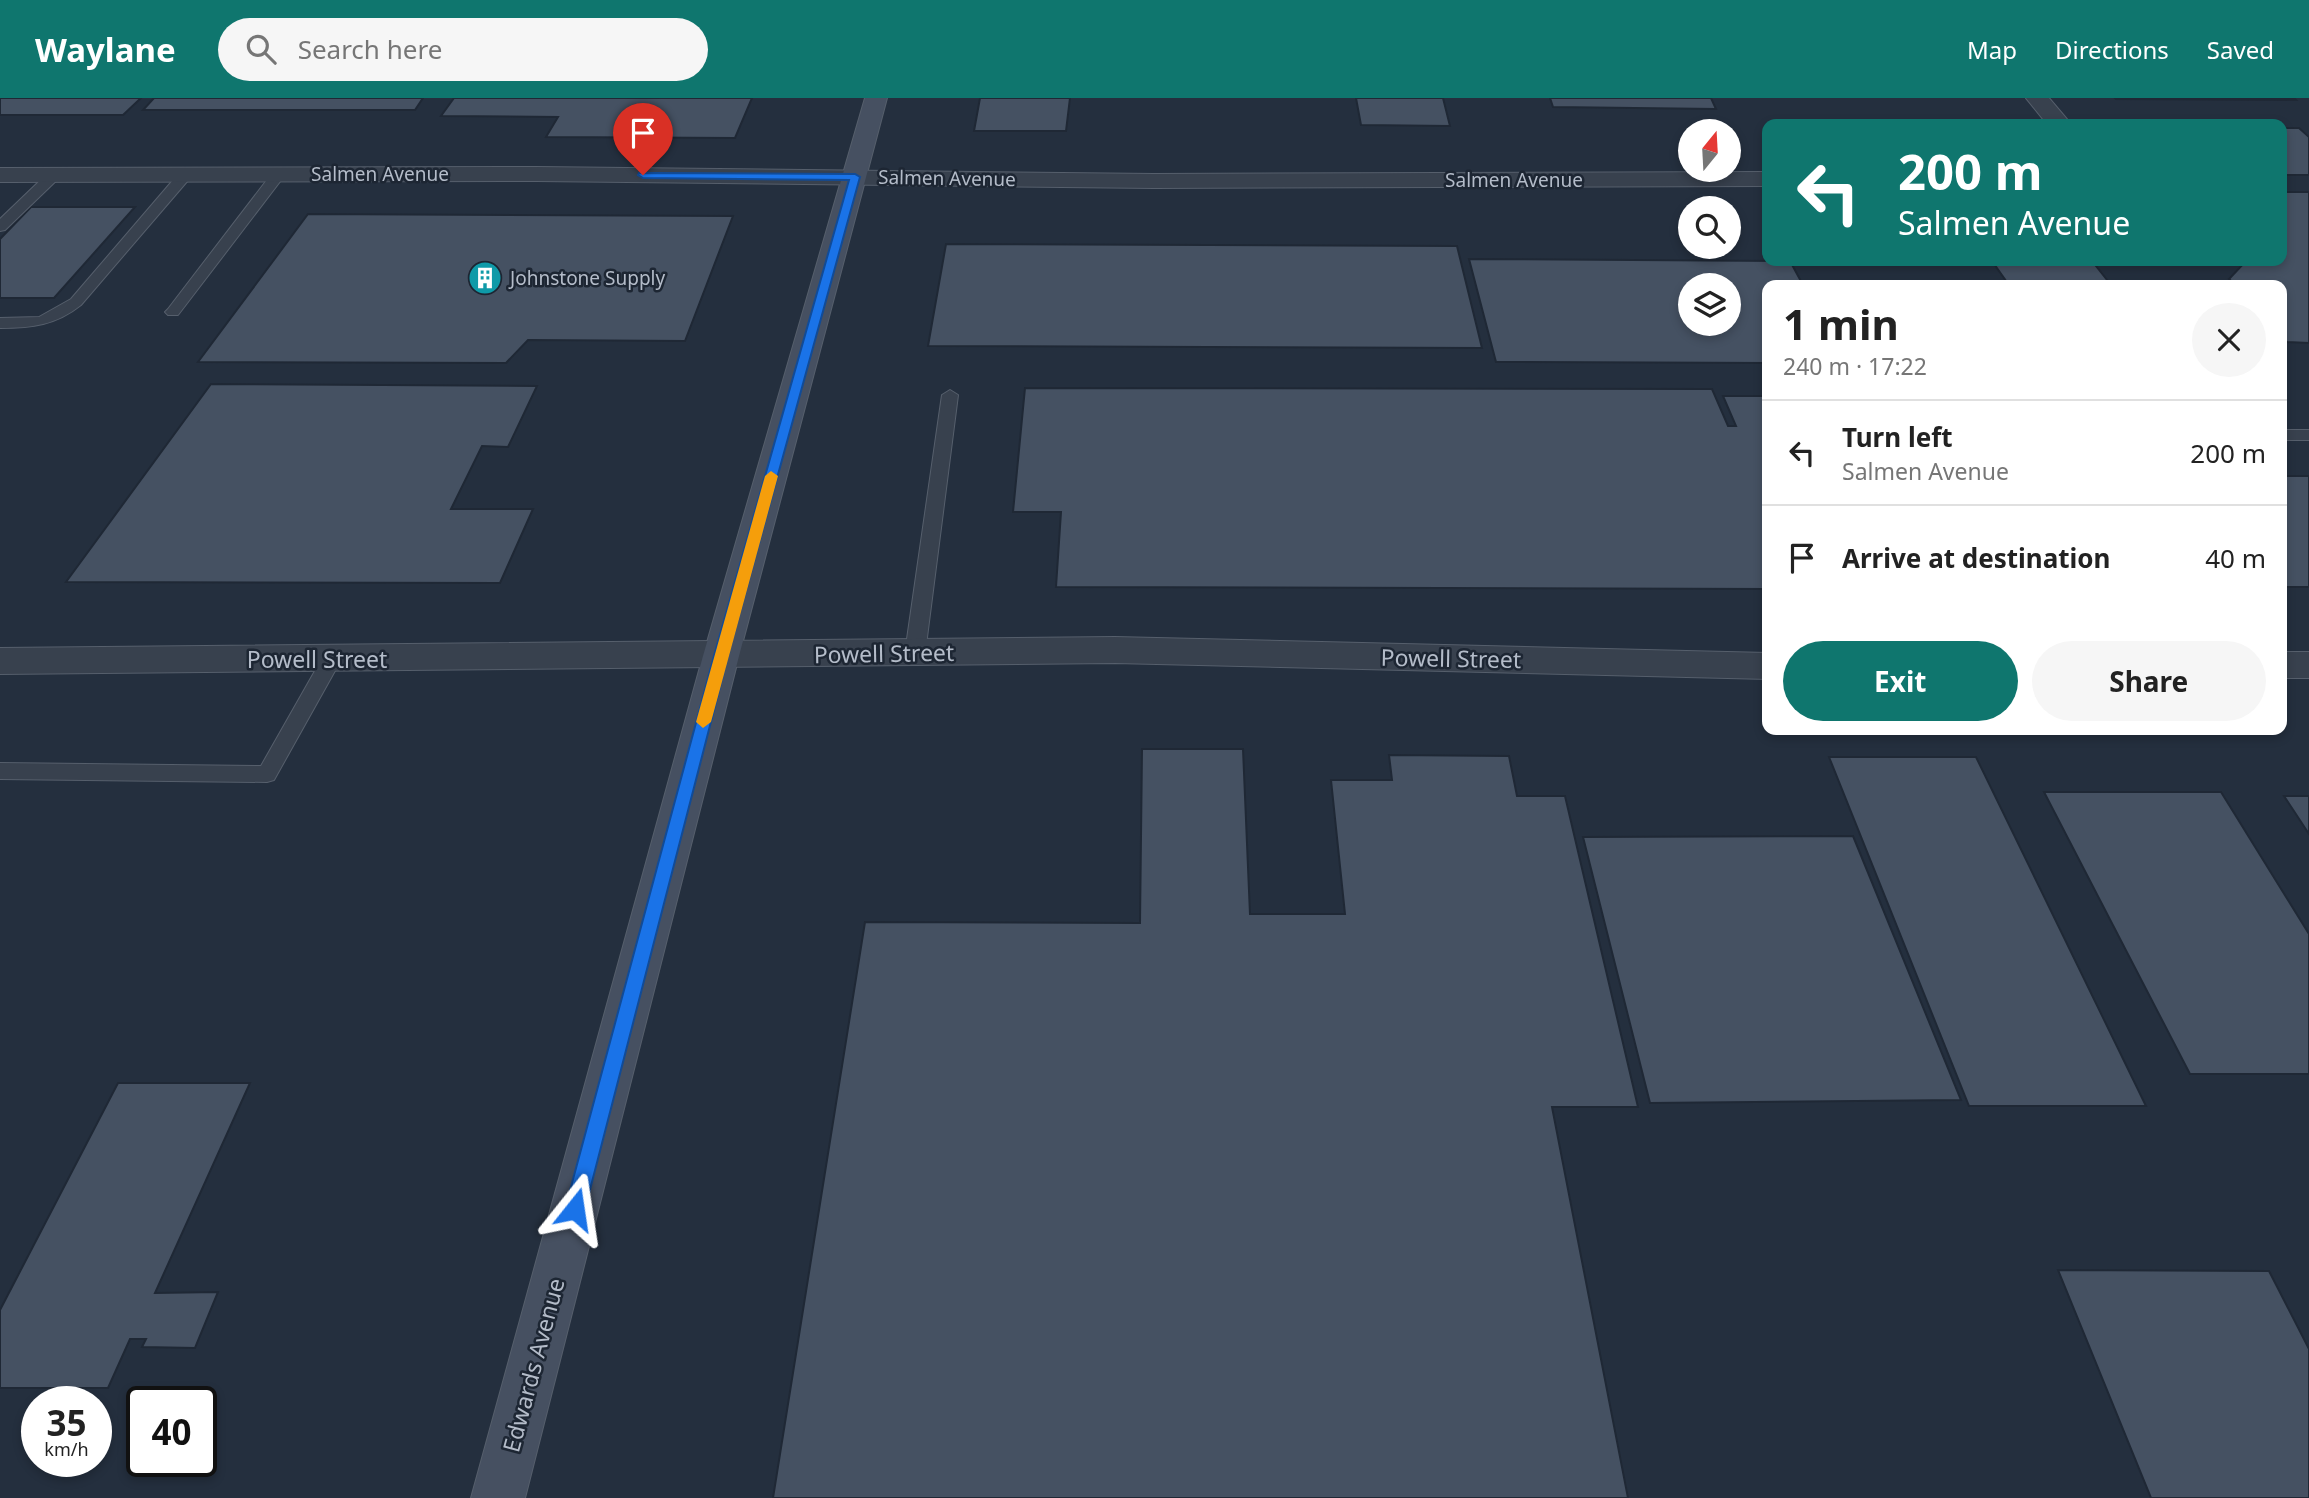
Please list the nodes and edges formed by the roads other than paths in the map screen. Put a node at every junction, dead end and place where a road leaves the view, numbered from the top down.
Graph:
1 (876, 98) edge
2 (2037, 98) edge
3 (2055, 119) edge
4 (185, 174) junction
5 (0, 175) edge
6 (54, 175) junction
7 (278, 175) junction
8 (855, 177) junction
9 (1762, 179) edge
10 (0, 227) edge
11 (173, 312) dead end
12 (0, 323) edge
13 (950, 396) dead end
14 (2287, 435) edge
15 (2309, 435) edge
16 (915, 653) junction
17 (721, 656) junction
18 (331, 660) junction
19 (0, 661) edge
20 (2309, 665) edge
21 (1762, 666) edge
22 (2287, 666) edge
23 (0, 771) edge
24 (498, 1498) edge

1 - 8 street, Edwards Avenue
2 - 3 street
4 - 6 street, Salmen Avenue
4 - 7 street, Salmen Avenue
4 - 12 lane
5 - 6 street, Salmen Avenue
6 - 10 lane
7 - 8 street, Salmen Avenue
7 - 11 lane
8 - 9 street, Salmen Avenue
8 - 17 street, Edwards Avenue
13 - 16 lane
14 - 15 lane
16 - 17 street, Powell Street
16 - 21 street, Powell Street
17 - 18 street, Powell Street
17 - 24 street, Edwards Avenue
18 - 19 street, Powell Street
18 - 23 lane
20 - 22 street

